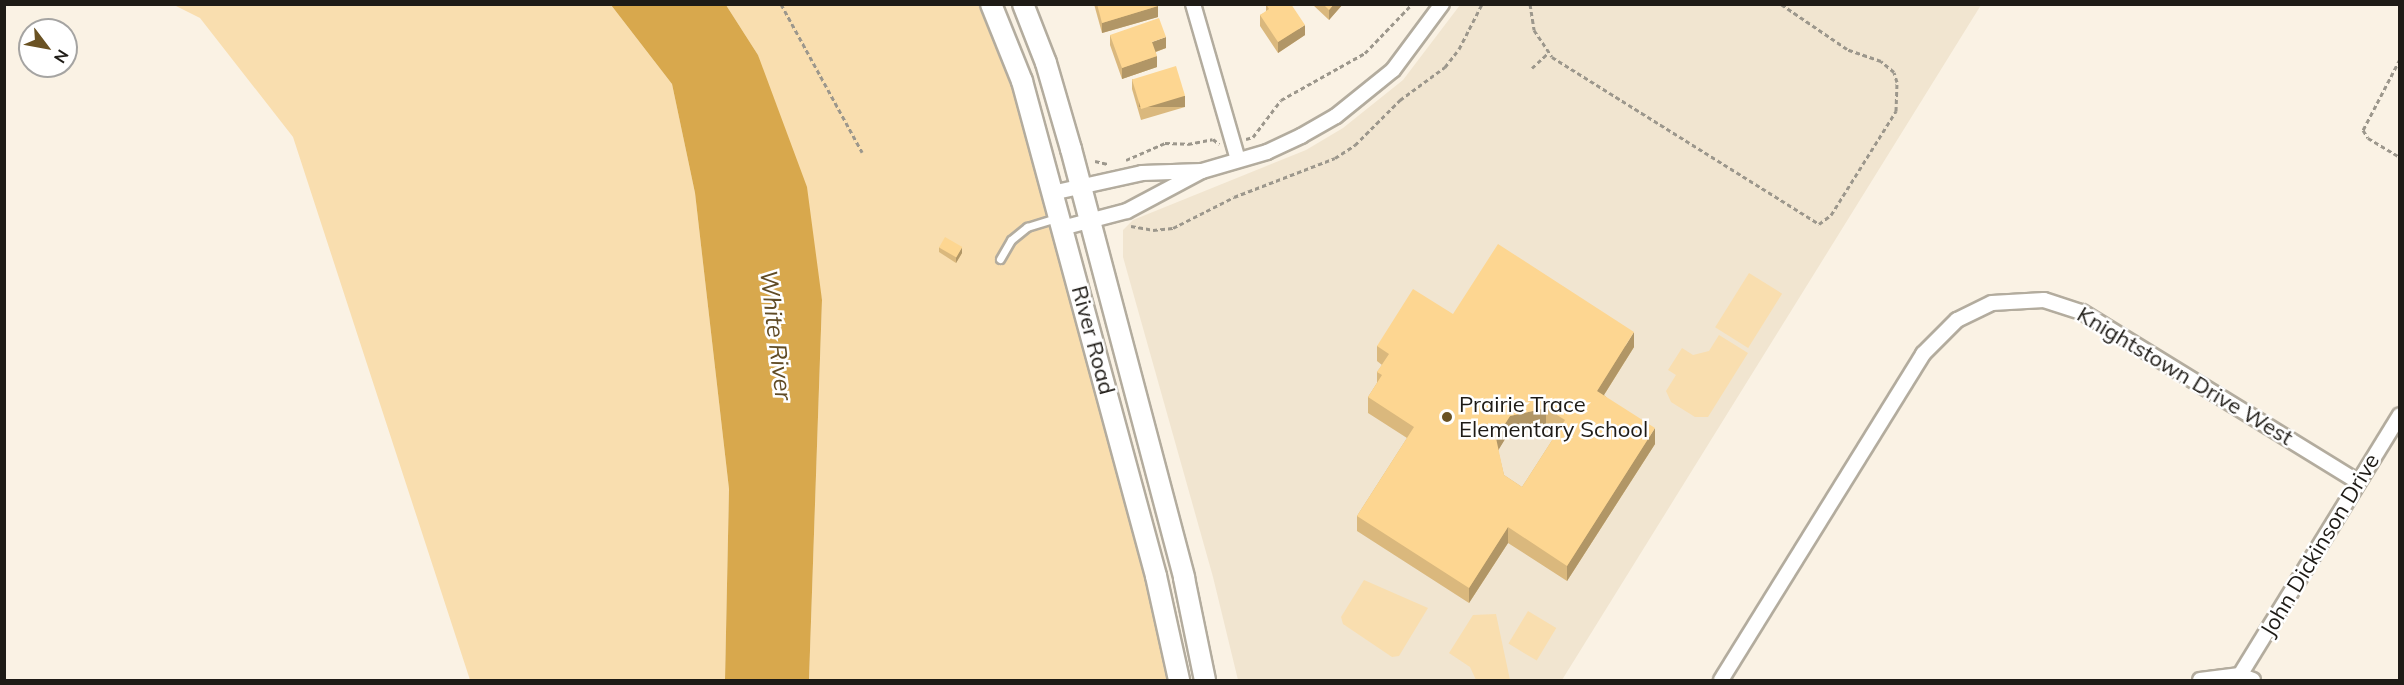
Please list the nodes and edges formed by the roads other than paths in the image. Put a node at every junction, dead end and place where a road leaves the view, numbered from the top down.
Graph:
1 (991, 4) edge
2 (1023, 4) edge
3 (1193, 4) edge
4 (1442, 4) edge
5 (1238, 160) junction
6 (1202, 171) junction
7 (1080, 186) junction
8 (1052, 193) junction
9 (1088, 222) junction
10 (1061, 223) junction
11 (1000, 259) dead end
12 (2400, 415) edge
13 (2358, 482) junction
14 (2246, 678) edge
15 (1179, 681) edge
16 (1205, 681) edge
17 (1721, 681) edge
18 (2200, 681) edge

1 - 8 main road, River Road
2 - 7 main road, River Road
3 - 5 street
4 - 5 street
5 - 6 street
6 - 7 street
6 - 9 street
7 - 8 street
7 - 9 main road, River Road
8 - 10 main road, River Road
9 - 10 street
9 - 16 main road, River Road
10 - 11 lane
10 - 15 main road, River Road
12 - 13 street, John Dickinson Drive
13 - 14 street, John Dickinson Drive
13 - 17 street, Knightstown Drive West
14 - 18 street

